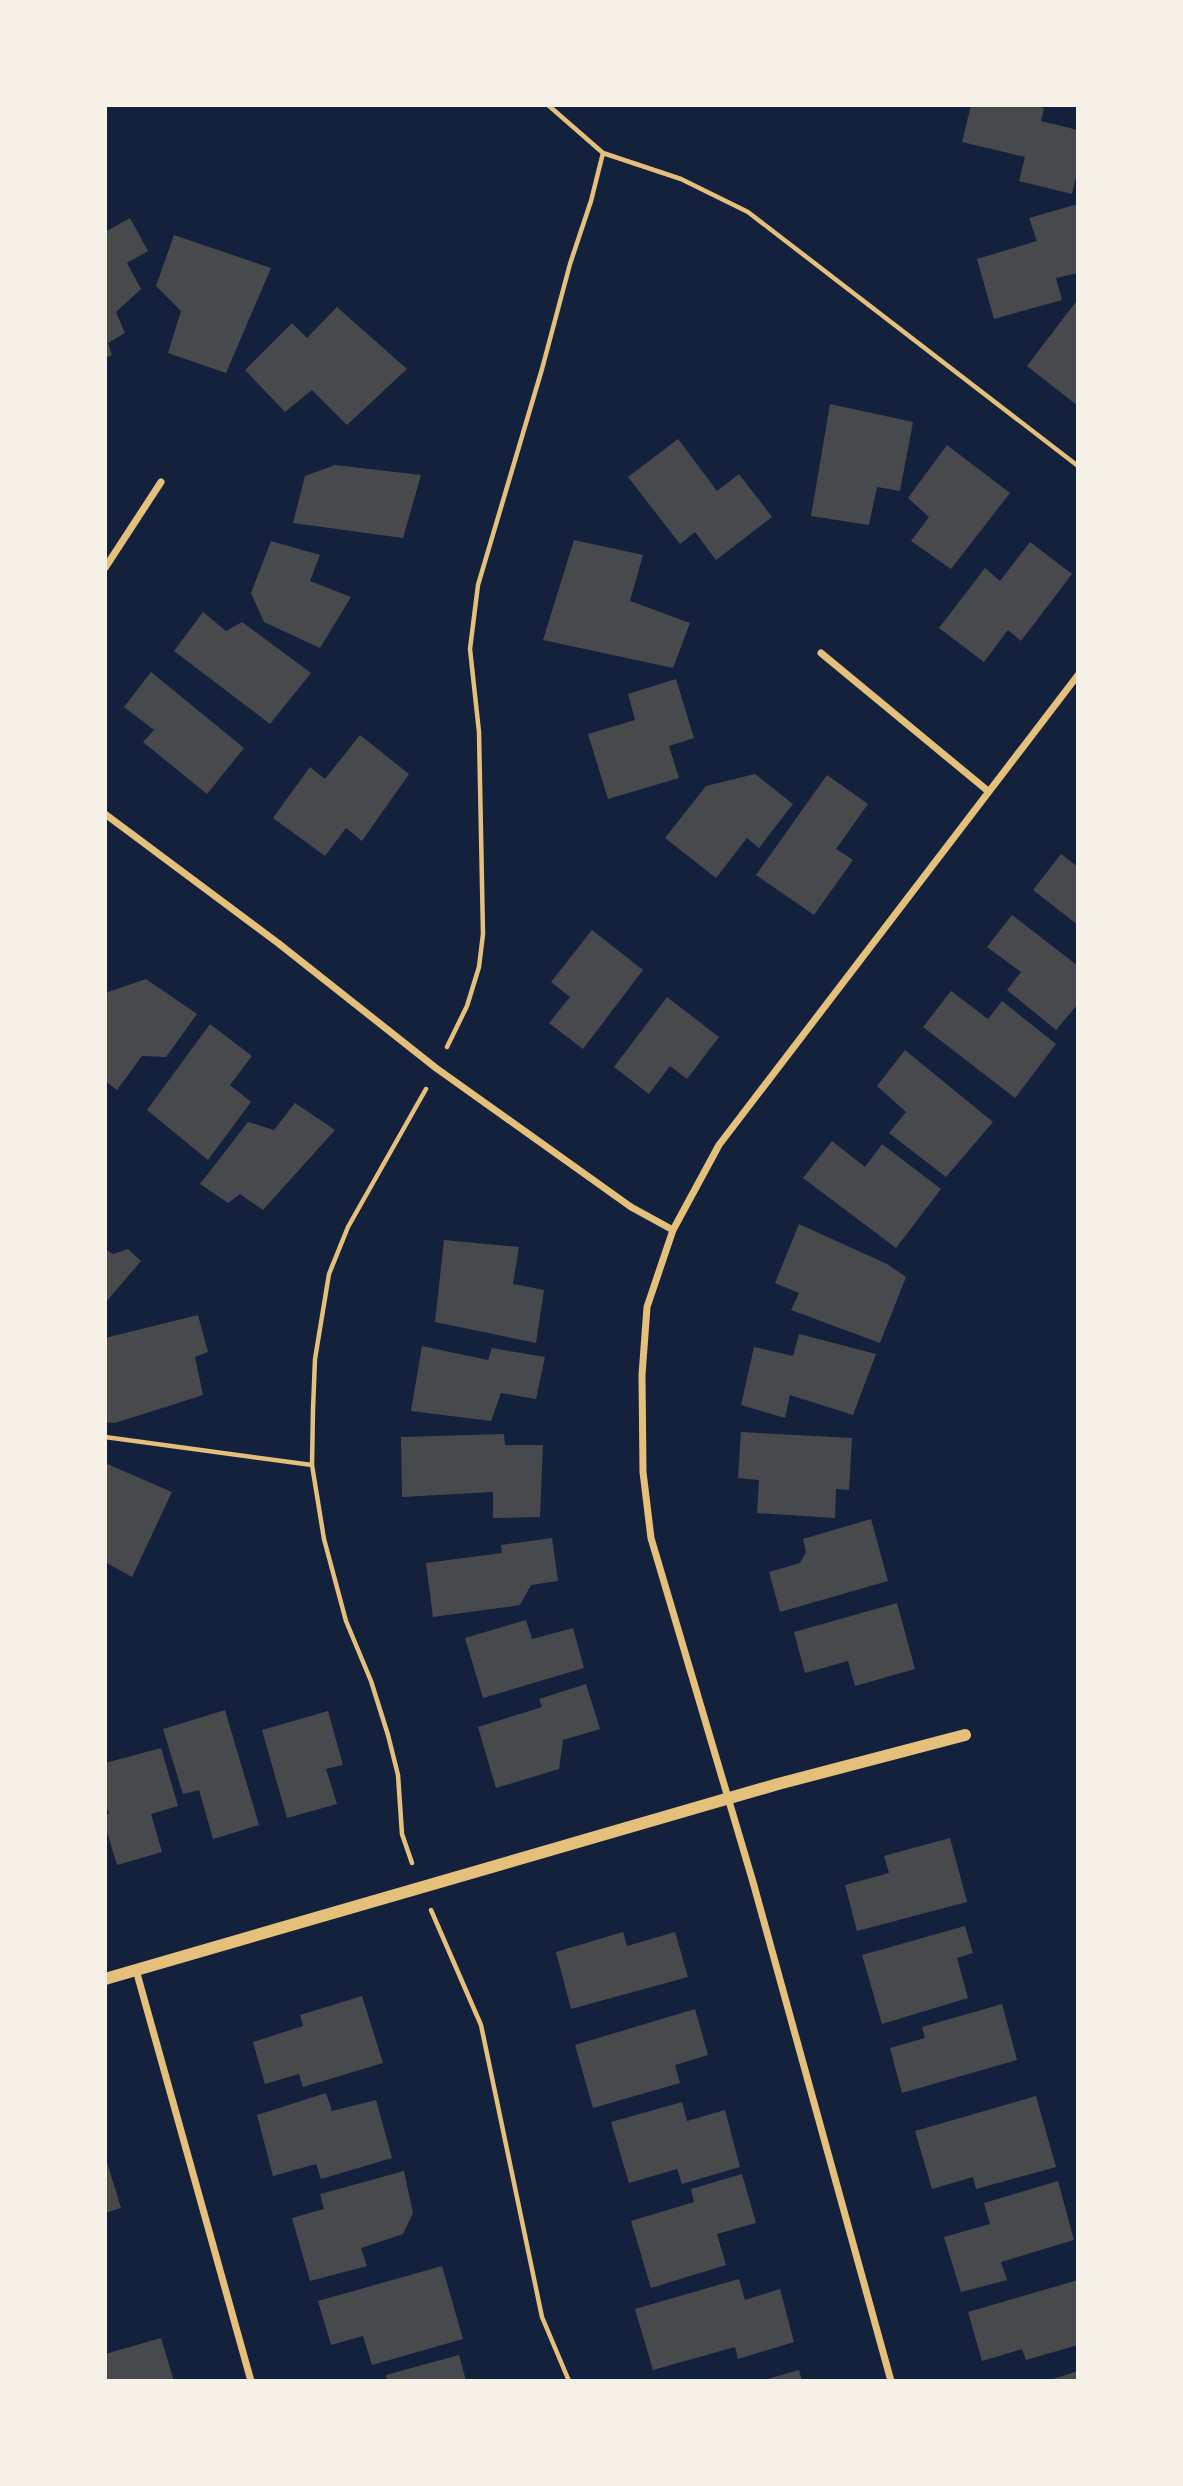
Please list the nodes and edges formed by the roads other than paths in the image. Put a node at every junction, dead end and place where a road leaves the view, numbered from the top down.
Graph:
1 (161, 482) dead end
2 (105, 568) edge
3 (821, 653) dead end
4 (1078, 675) edge
5 (988, 791) junction
6 (105, 814) edge
7 (673, 1230) junction
8 (965, 1735) dead end
9 (729, 1798) junction
10 (136, 1970) junction
11 (105, 1979) edge
12 (251, 2381) edge
13 (891, 2381) edge

1 - 2 street
3 - 5 street
4 - 5 street
5 - 7 street
6 - 7 street
7 - 9 street
8 - 9 street
9 - 10 street
9 - 13 street
10 - 11 street
10 - 12 street

